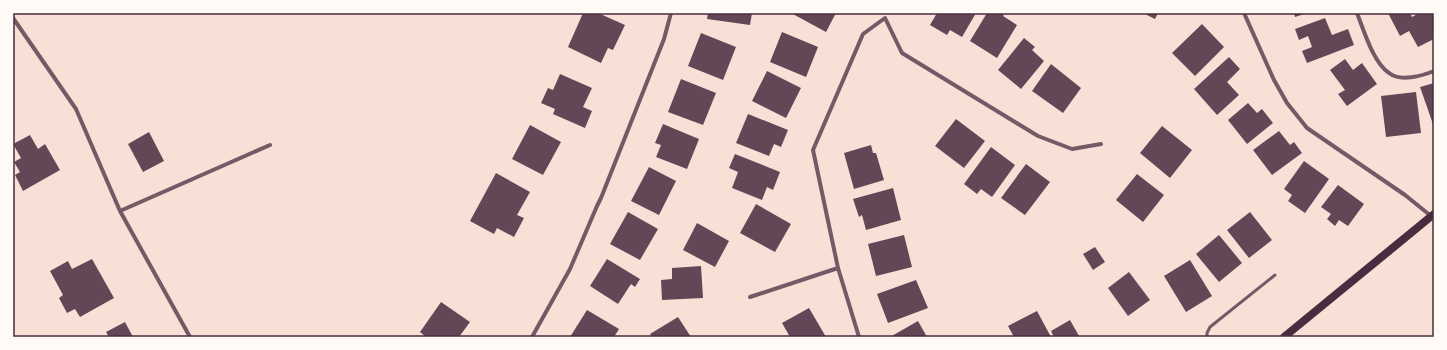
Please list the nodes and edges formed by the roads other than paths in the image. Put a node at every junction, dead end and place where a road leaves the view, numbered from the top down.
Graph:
1 (672, 13) edge
2 (1244, 13) edge
3 (1358, 13) edge
4 (13, 18) edge
5 (1434, 71) edge
6 (1101, 144) dead end
7 (270, 145) dead end
8 (120, 211) junction
9 (1433, 215) edge
10 (838, 268) junction
11 (1275, 275) dead end
12 (750, 298) dead end
13 (190, 337) edge
14 (532, 337) edge
15 (859, 337) edge
16 (1207, 337) edge
17 (1284, 337) edge

1 - 14 street
2 - 9 street
3 - 5 street
4 - 8 street
6 - 10 street
7 - 8 street
8 - 13 street
9 - 17 main road
10 - 12 street
10 - 15 street
11 - 16 lane

